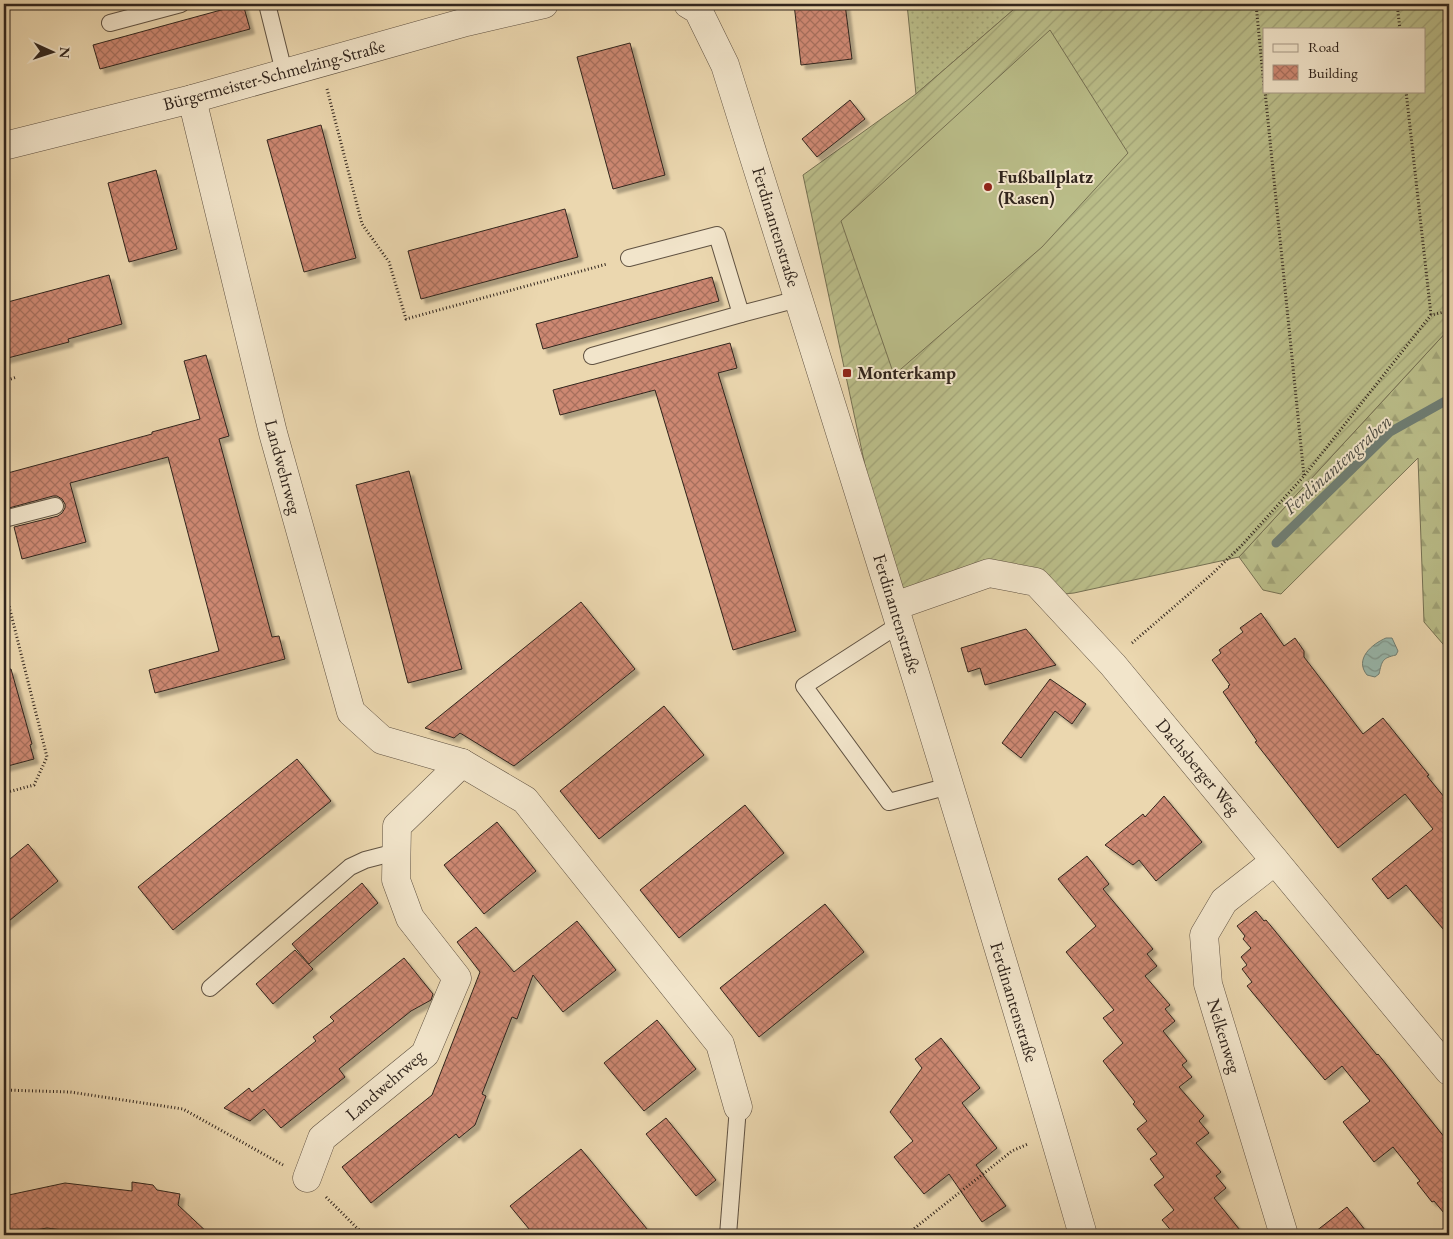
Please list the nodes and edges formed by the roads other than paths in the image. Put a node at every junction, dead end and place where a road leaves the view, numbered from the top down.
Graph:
1 (181, 4) edge
2 (267, 4) edge
3 (544, 4) edge
4 (688, 4) edge
5 (110, 23) dead end
6 (284, 72) junction
7 (192, 99) junction
8 (4, 146) edge
9 (629, 258) road end
10 (798, 299) junction
11 (741, 314) junction
12 (592, 356) dead end
13 (55, 506) dead end
14 (4, 519) edge
15 (898, 615) junction
16 (462, 763) junction
17 (949, 786) junction
18 (396, 852) junction
19 (1275, 861) junction
20 (210, 988) dead end
21 (1449, 1071) edge
22 (738, 1107) joint
23 (307, 1178) road end
24 (728, 1235) edge
25 (1083, 1235) edge
26 (1284, 1235) edge

1 - 5 lane
2 - 6 lane
3 - 6 street, Bürgermeister-Schmelzing-Straße
4 - 10 street, Ferdinantenstraße
6 - 7 street, Bürgermeister-Schmelzing-Straße
7 - 8 street, Bürgermeister-Schmelzing-Straße
7 - 16 street, Landwehrweg
9 - 11 lane
10 - 11 lane
10 - 15 street, Ferdinantenstraße
11 - 12 lane
13 - 14 lane
15 - 17 street, Ferdinantenstraße
15 - 17 lane
15 - 19 street, Dachsberger Weg
16 - 18 street, Landwehrweg
16 - 22 street, Landwehrweg
17 - 25 street, Ferdinantenstraße
18 - 20 lane
18 - 23 street, Landwehrweg
19 - 21 street, Dachsberger Weg
19 - 26 street, Nelkenweg
22 - 24 lane

